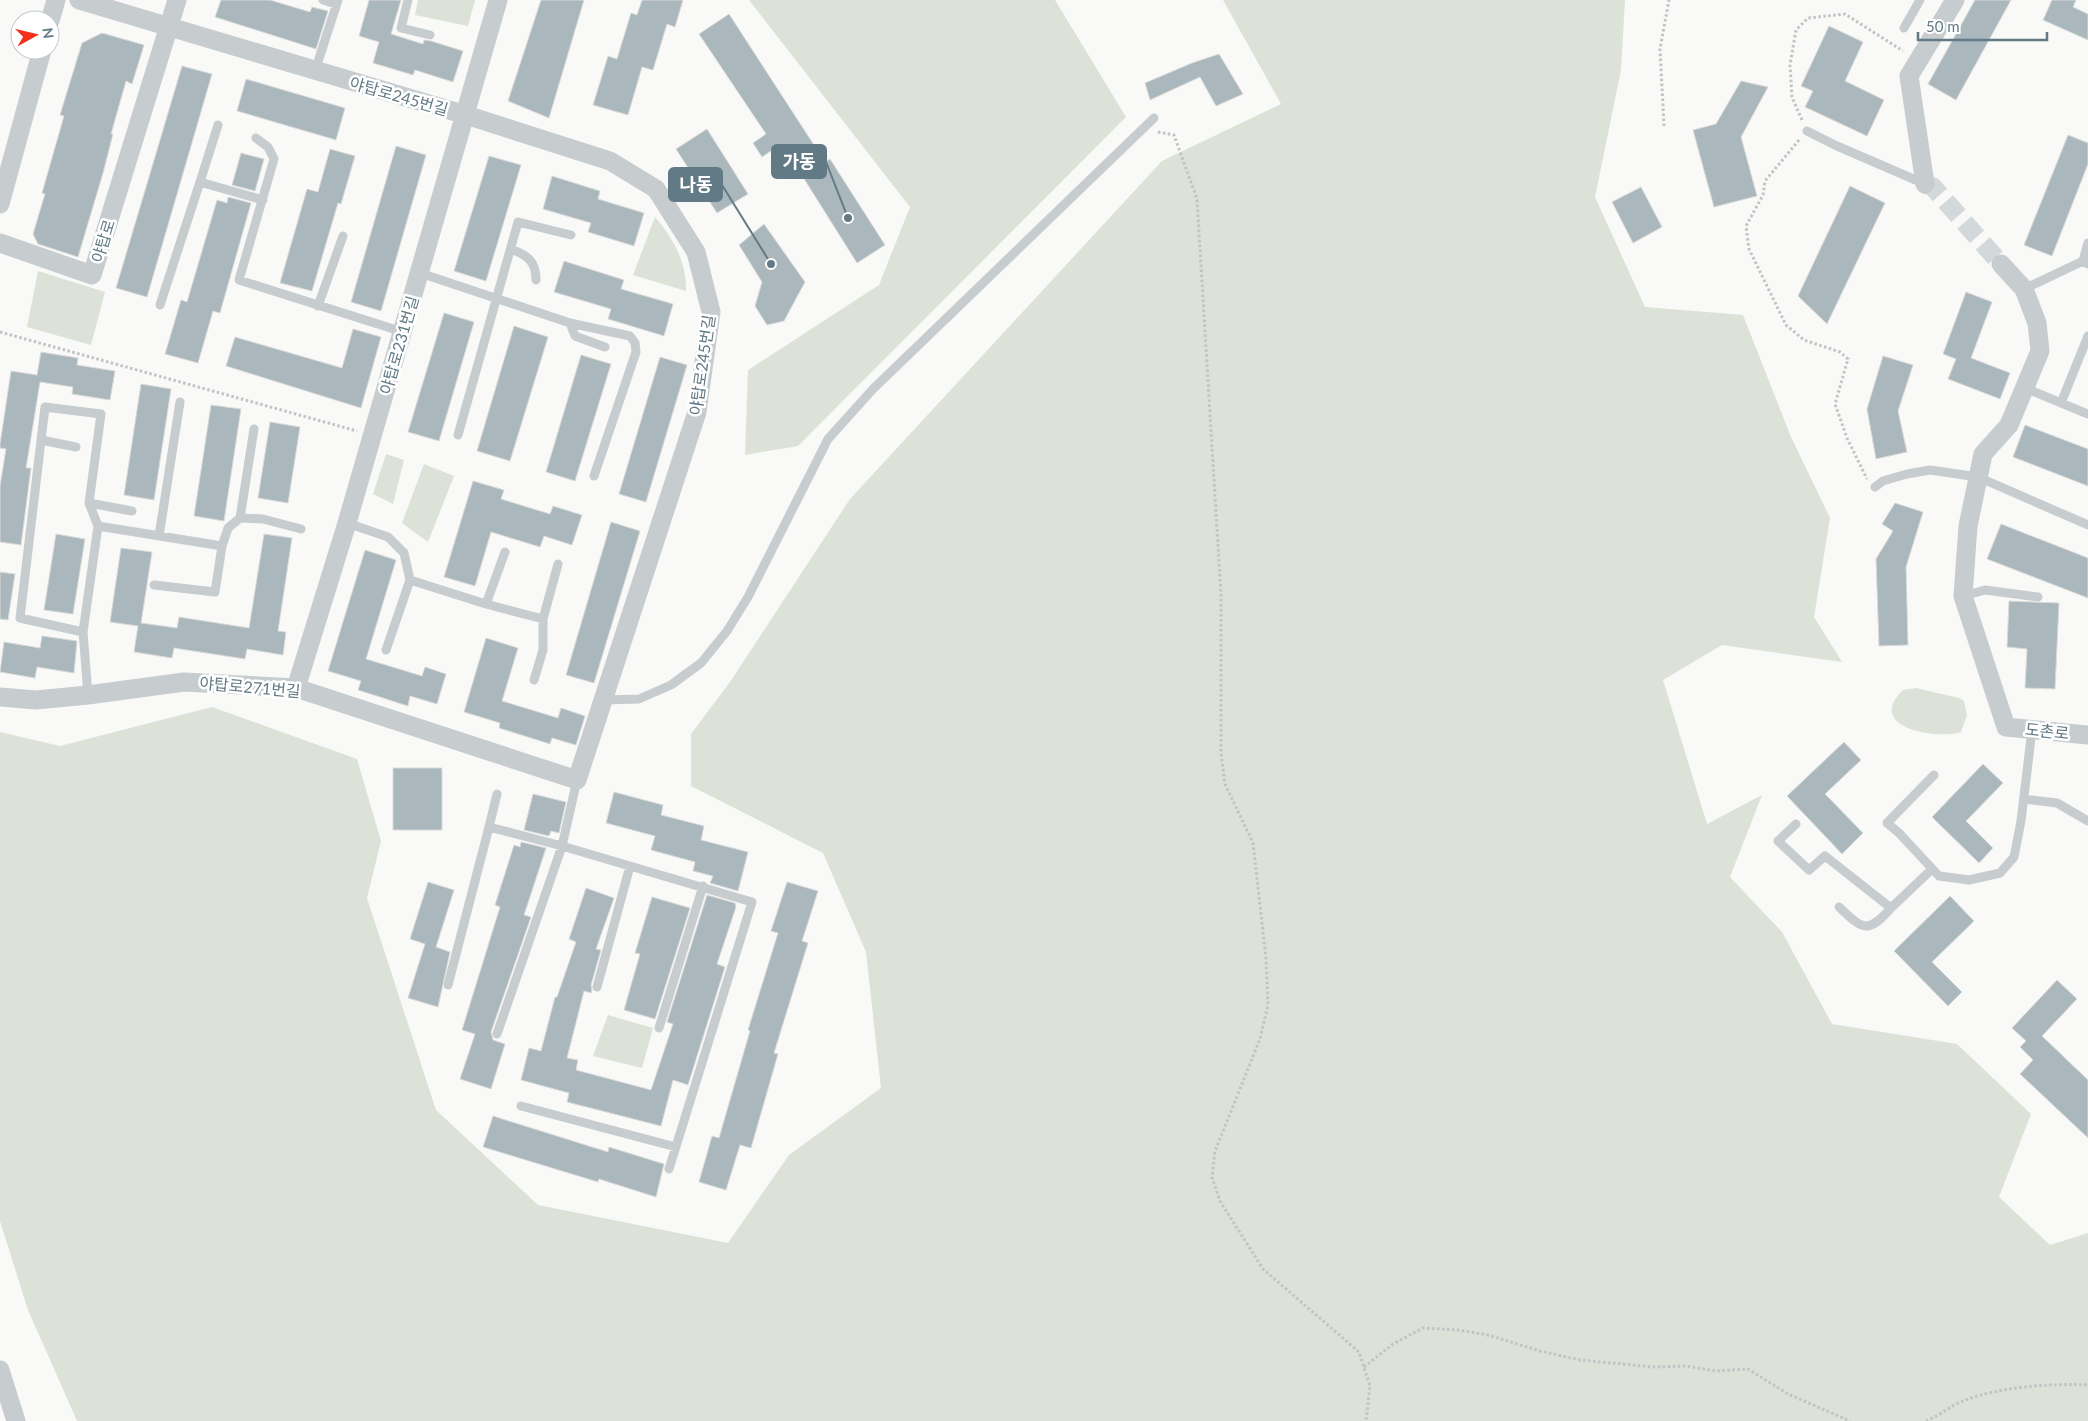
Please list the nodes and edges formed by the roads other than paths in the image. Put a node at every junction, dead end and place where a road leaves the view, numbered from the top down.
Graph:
1 (79, 0) edge
2 (177, 0) edge
3 (323, 0) edge
4 (408, 0) edge
5 (498, 0) edge
6 (1920, 0) edge
7 (1955, 0) edge
8 (337, 2) edge
9 (169, 27) junction
10 (1904, 28) dead end
11 (430, 35) dead end
12 (39, 60) edge
13 (314, 72) junction
14 (466, 115) junction
15 (1154, 118) dead end
16 (218, 125) dead end
17 (1807, 131) road end
18 (256, 138) dead end
19 (200, 182) junction
20 (1925, 184) joint
21 (263, 200) junction
22 (0, 204) edge
23 (571, 235) dead end
24 (343, 236) dead end
25 (0, 243) edge
26 (2088, 244) edge
27 (511, 249) junction
28 (2085, 262) edge
29 (2001, 264) tunnel mouth
30 (420, 273) junction
31 (536, 280) dead end
32 (2024, 289) junction
33 (497, 299) junction
34 (160, 305) dead end
35 (318, 306) junction
36 (570, 323) junction
37 (403, 332) junction
38 (2088, 336) edge
39 (605, 347) dead end
40 (2025, 388) junction
41 (180, 402) dead end
42 (2061, 403) junction
43 (2088, 414) edge
44 (254, 429) dead end
45 (458, 435) dead end
46 (41, 440) junction
47 (76, 447) dead end
48 (594, 476) dead end
49 (1978, 477) junction
50 (1875, 487) road end
51 (88, 503) junction
52 (132, 511) dead end
53 (240, 518) junction
54 (347, 523) junction
55 (2088, 525) edge
56 (98, 526) junction
57 (301, 529) dead end
58 (159, 536) junction
59 (222, 546) junction
60 (505, 552) dead end
61 (558, 564) dead end
62 (410, 580) junction
63 (154, 585) dead end
64 (1963, 596) junction
65 (2038, 597) dead end
66 (486, 604) junction
67 (543, 619) junction
68 (83, 632) junction
69 (386, 650) dead end
70 (534, 680) dead end
71 (296, 688) junction
72 (88, 695) junction
73 (0, 697) edge
74 (603, 700) junction
75 (2032, 730) junction
76 (2088, 736) edge
77 (1934, 775) dead end
78 (577, 780) junction
79 (497, 794) dead end
80 (2024, 799) junction
81 (2088, 821) edge
82 (1796, 824) dead end
83 (489, 827) junction
84 (562, 846) junction
85 (630, 866) junction
86 (1932, 869) junction
87 (702, 886) junction
88 (1839, 907) dead end
89 (1892, 908) junction
90 (448, 985) dead end
91 (597, 987) dead end
92 (659, 1028) dead end
93 (497, 1034) dead end
94 (521, 1106) dead end
95 (676, 1147) junction
96 (669, 1169) dead end
97 (1, 1381) edge
98 (16, 1421) edge

1 - 9 street, 야탑로245번길
2 - 9 street
3 - 8 lane
4 - 11 lane
5 - 14 street, 야탑로231번길
6 - 10 lane
7 - 20 street
8 - 13 lane
9 - 13 street, 야탑로245번길
9 - 25 street, 야탑로
12 - 22 street
13 - 14 street, 야탑로245번길
14 - 30 street, 야탑로231번길
14 - 74 street, 야탑로245번길
15 - 74 lane
16 - 19 lane
17 - 20 lane
18 - 21 lane
19 - 21 lane
19 - 34 lane
21 - 35 lane
23 - 27 lane
24 - 35 lane
26 - 28 lane
27 - 31 lane
27 - 33 lane
28 - 32 lane
29 - 32 street
30 - 33 lane
30 - 37 street, 야탑로231번길
32 - 40 street
33 - 36 lane
33 - 45 lane
35 - 37 lane
36 - 39 lane
36 - 48 lane
37 - 54 street, 야탑로231번길
38 - 42 lane
40 - 42 lane
40 - 49 street
41 - 58 lane
42 - 43 lane
44 - 53 lane
46 - 47 lane
46 - 51 lane
46 - 68 lane
49 - 50 lane
49 - 55 lane
49 - 64 street
51 - 52 lane
51 - 56 lane
53 - 57 lane
53 - 59 lane
54 - 62 lane
54 - 71 street, 야탑로231번길
56 - 58 lane
56 - 68 lane
58 - 59 lane
59 - 63 lane
60 - 66 lane
61 - 67 lane
62 - 66 lane
62 - 69 lane
64 - 65 lane
64 - 75 street, 도촌로
66 - 67 lane
67 - 70 lane
68 - 72 lane
71 - 72 street, 야탑로271번길
71 - 78 street, 야탑로271번길
72 - 73 street, 야탑로271번길
74 - 78 street, 야탑로245번길
75 - 76 street, 도촌로
75 - 80 lane
77 - 86 lane
78 - 84 lane
79 - 83 lane
80 - 81 lane
80 - 86 lane
82 - 89 lane
83 - 84 lane
83 - 90 lane
84 - 85 lane
84 - 93 lane
85 - 87 lane
85 - 91 lane
86 - 89 lane
87 - 92 lane
87 - 95 lane
88 - 89 lane
94 - 95 lane
95 - 96 lane
97 - 98 street

